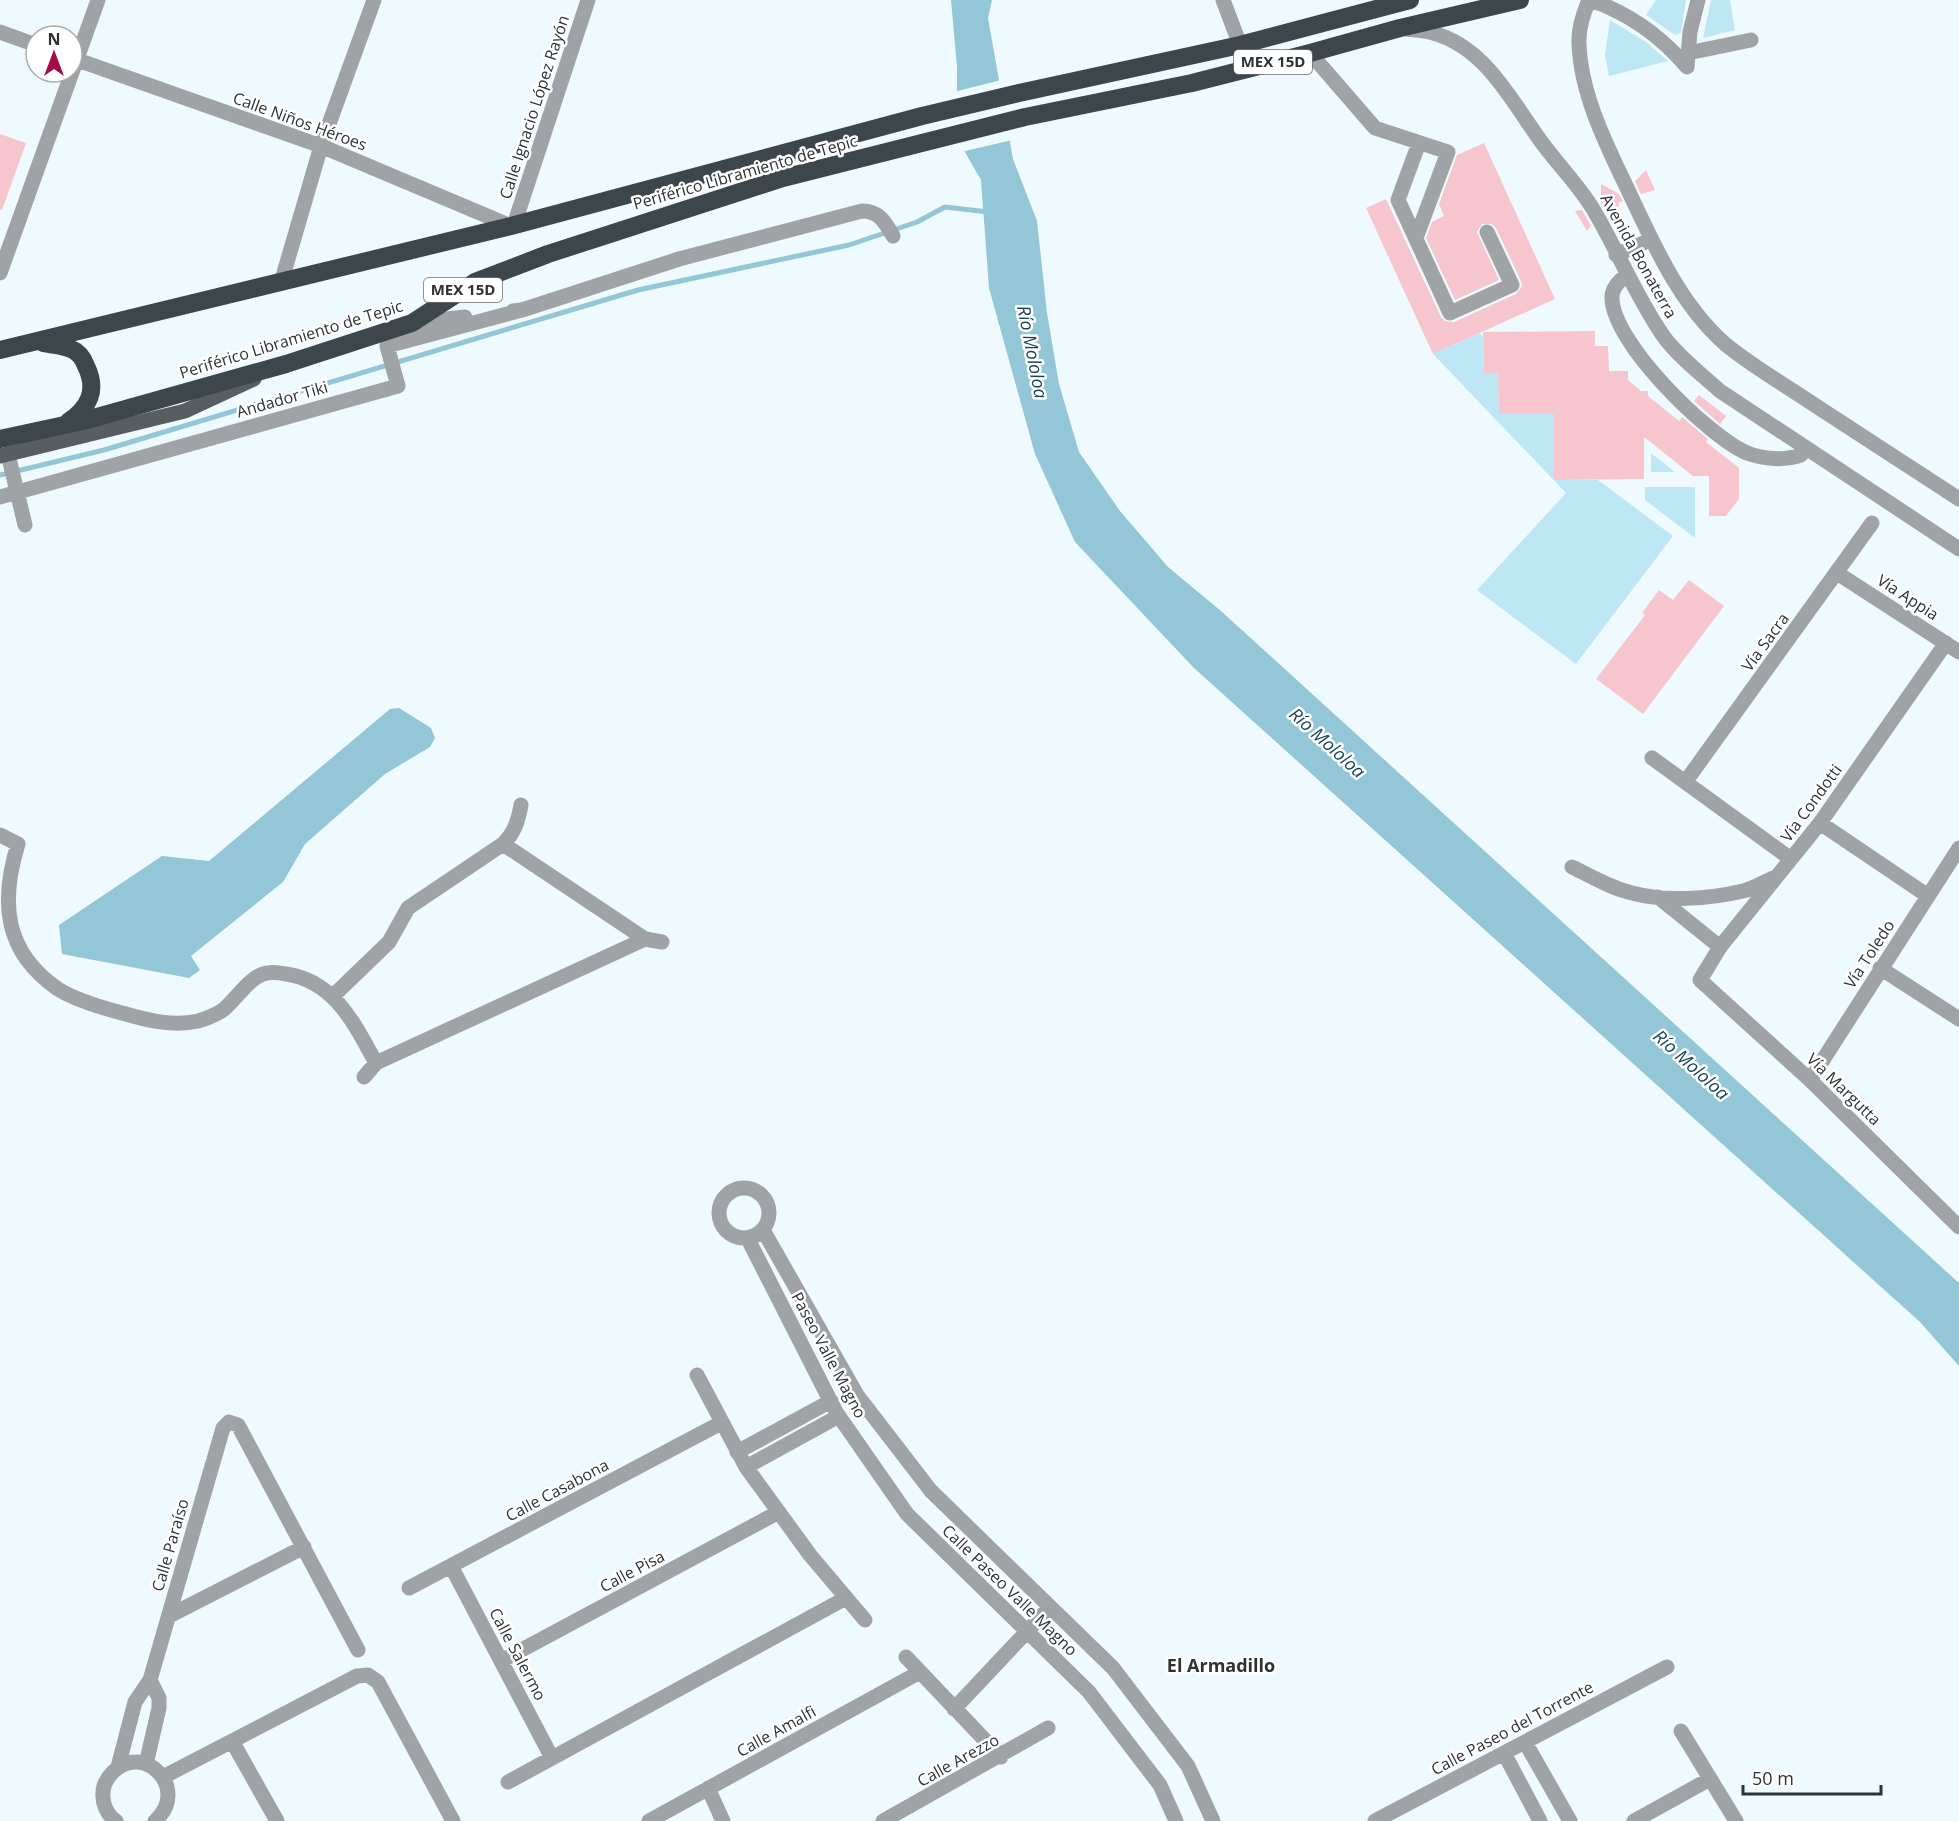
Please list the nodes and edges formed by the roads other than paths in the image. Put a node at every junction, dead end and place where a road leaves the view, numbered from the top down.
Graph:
1 (98, 0) edge
2 (374, 0) edge
3 (588, 0) edge
4 (1223, 0) edge
5 (1410, 0) edge
6 (1520, 0) edge
7 (1590, 0) edge
8 (1698, 0) edge
9 (1400, 28) junction
10 (0, 32) edge
11 (84, 34) edge
12 (1751, 40) dead end
13 (24, 41) edge
14 (1240, 45) junction
15 (1310, 53) junction
16 (1688, 53) junction
17 (84, 63) edge
18 (65, 84) edge
19 (1419, 143) junction
20 (321, 146) junction
21 (513, 226) junction
22 (890, 231) dead end
23 (1487, 231) dead end
24 (1416, 238) junction
25 (1650, 240) junction
26 (1616, 255) junction
27 (0, 273) edge
28 (1627, 274) junction
29 (281, 283) junction
30 (522, 310) junction
31 (412, 323) junction
32 (33, 342) junction
33 (0, 350) edge
34 (286, 364) junction
35 (64, 425) junction
36 (4, 452) edge
37 (1801, 455) dead end
38 (16, 488) junction
39 (0, 497) edge
40 (1959, 499) edge
41 (1872, 523) dead end
42 (25, 525) dead end
43 (1959, 549) edge
44 (1837, 573) junction
45 (1952, 648) edge
46 (1652, 758) dead end
47 (1686, 781) junction
48 (521, 804) dead end
49 (1820, 823) junction
50 (0, 835) edge
51 (503, 844) junction
52 (1959, 848) edge
53 (1791, 859) junction
54 (1572, 867) dead end
55 (1779, 875) junction
56 (1928, 896) junction
57 (1658, 897) junction
58 (645, 939) junction
59 (662, 942) dead end
60 (1720, 947) junction
61 (1881, 968) junction
62 (1700, 980) joint
63 (333, 996) junction
64 (1933, 1002) junction
65 (1959, 1019) edge
66 (1959, 1032) edge
67 (376, 1063) junction
68 (364, 1077) dead end
69 (1810, 1080) junction
70 (1959, 1227) edge
71 (764, 1230) junction
72 (748, 1239) junction
73 (697, 1375) dead end
74 (831, 1401) junction
75 (839, 1416) junction
76 (721, 1423) junction
77 (737, 1452) junction
78 (746, 1467) junction
79 (931, 1491) joint
80 (779, 1512) junction
81 (907, 1514) joint
82 (304, 1547) junction
83 (452, 1566) junction
84 (409, 1588) dead end
85 (846, 1598) junction
86 (1050, 1607) junction
87 (169, 1616) junction
88 (866, 1620) dead end
89 (1027, 1631) junction
90 (358, 1650) dead end
91 (906, 1656) dead end
92 (501, 1661) junction
93 (1667, 1667) dead end
94 (920, 1672) junction
95 (150, 1680) junction
96 (954, 1709) junction
97 (1048, 1728) dead end
98 (1681, 1731) dead end
99 (127, 1734) junction
100 (152, 1740) junction
101 (232, 1741) junction
102 (1525, 1742) junction
103 (1504, 1753) junction
104 (1001, 1756) junction
105 (552, 1758) junction
106 (146, 1764) junction
107 (118, 1767) junction
108 (1545, 1777) junction
109 (163, 1778) junction
110 (1710, 1779) junction
111 (508, 1782) dead end
112 (708, 1788) junction
113 (1523, 1789) junction
114 (102, 1814) edge
115 (116, 1821) edge
116 (155, 1821) edge
117 (277, 1821) edge
118 (453, 1821) edge
119 (649, 1821) edge
120 (723, 1821) edge
121 (883, 1821) edge
122 (1176, 1821) edge
123 (1213, 1821) edge
124 (1375, 1821) edge
125 (1540, 1821) edge
126 (1570, 1821) edge
127 (1634, 1821) edge
128 (1736, 1821) edge

1 - 11 street
2 - 20 street
3 - 21 street, Calle Ignacio López Rayón
4 - 14 street
5 - 14 highway, Periférico Libramiento de Tepic / MEX 15D
6 - 9 highway, Periférico Libramiento de Tepic / MEX 15D
7 - 16 street
7 - 25 street, Avenida Bonaterra
8 - 16 street
9 - 15 highway, Periférico Libramiento de Tepic / MEX 15D
9 - 26 street, Avenida Bonaterra
10 - 13 street
12 - 16 street
14 - 21 highway, Periférico Libramiento de Tepic / MEX 15D
15 - 19 street
15 - 31 highway, Periférico Libramiento de Tepic / MEX 15D
17 - 20 street, Calle Niños Héroes
18 - 27 street
19 - 24 street
19 - 24 street
20 - 21 street, Calle Niños Héroes
20 - 29 street
21 - 29 highway, Periférico Libramiento de Tepic / MEX 15D
22 - 30 street
23 - 24 street
25 - 26 street
25 - 40 street, Avenida Bonaterra
26 - 28 street, Avenida Bonaterra
28 - 37 street
28 - 43 street, Avenida Bonaterra
29 - 32 highway, Periférico Libramiento de Tepic / MEX 15D
30 - 31 street
30 - 38 street, Andador Tiki
31 - 34 highway, Periférico Libramiento de Tepic / MEX 15D
32 - 33 highway, Periférico Libramiento de Tepic / MEX 15D
32 - 35 highway
34 - 35 highway, Periférico Libramiento de Tepic / MEX 15D
34 - 36 main road
35 - 36 highway, Periférico Libramiento de Tepic / MEX 15D
36 - 38 street
38 - 39 street, Andador Tiki
38 - 42 street
41 - 44 street, Vía Sacra
44 - 45 street, Vía Appia
44 - 47 street, Vía Sacra
45 - 49 street, Vía Condotti
46 - 47 street
47 - 53 street
48 - 51 street
49 - 53 street, Vía Condotti
49 - 56 street
50 - 63 street
51 - 58 street
51 - 63 street
52 - 56 street, Vía Toledo
53 - 55 street, Vía Condotti
54 - 57 street
55 - 57 street
55 - 60 street, Vía Condotti
56 - 61 street, Vía Toledo
57 - 60 street
58 - 59 street
58 - 67 street
60 - 62 street, Vía Condotti
61 - 64 street
61 - 69 street, Vía Toledo
62 - 69 street, Vía Margutta
63 - 67 street
64 - 65 street
64 - 66 street
67 - 68 street
69 - 70 street, Vía Margutta
71 - 72 street
71 - 72 street
71 - 79 street, Paseo Valle Magno
72 - 74 street, Paseo Valle Magno
73 - 76 street
74 - 75 street, Paseo Valle Magno
74 - 77 street
75 - 78 street
75 - 81 street, Paseo Valle Magno
76 - 77 street
76 - 83 street, Calle Casabona
77 - 78 street
78 - 80 street
79 - 86 street, Calle Paseo Valle Magno
80 - 85 street
80 - 92 street, Calle Pisa
81 - 89 street, Calle Paseo Valle Magno
82 - 87 street
82 - 87 street, Calle Paraíso
82 - 90 street
83 - 84 street, Calle Casabona
83 - 92 street, Calle Salermo
85 - 88 street
85 - 105 street
86 - 89 street
86 - 123 street, Calle Paseo Valle Magno
87 - 95 street, Calle Paraíso
89 - 96 street
89 - 122 street, Calle Paseo Valle Magno
91 - 94 street
92 - 105 street, Calle Salermo
93 - 102 street, Calle Paseo del Torrente
94 - 96 street
94 - 112 street, Calle Amalfi
95 - 99 street, Calle Paraíso
95 - 100 street
96 - 104 street
97 - 104 street, Calle Arezzo
98 - 110 street
99 - 100 street
99 - 107 street, Calle Paraíso
100 - 106 street
101 - 109 street
101 - 117 street
101 - 118 street
102 - 103 street, Calle Paseo del Torrente
102 - 108 street
103 - 113 street
103 - 124 street, Calle Paseo del Torrente
104 - 121 street, Calle Arezzo
105 - 111 street
106 - 107 street
106 - 109 street
107 - 114 street, Calle Paraíso
108 - 113 street
108 - 126 street
109 - 116 street
110 - 127 street
110 - 128 street
112 - 119 street, Calle Amalfi
112 - 120 street
113 - 125 street
114 - 115 street, Calle Paraíso

